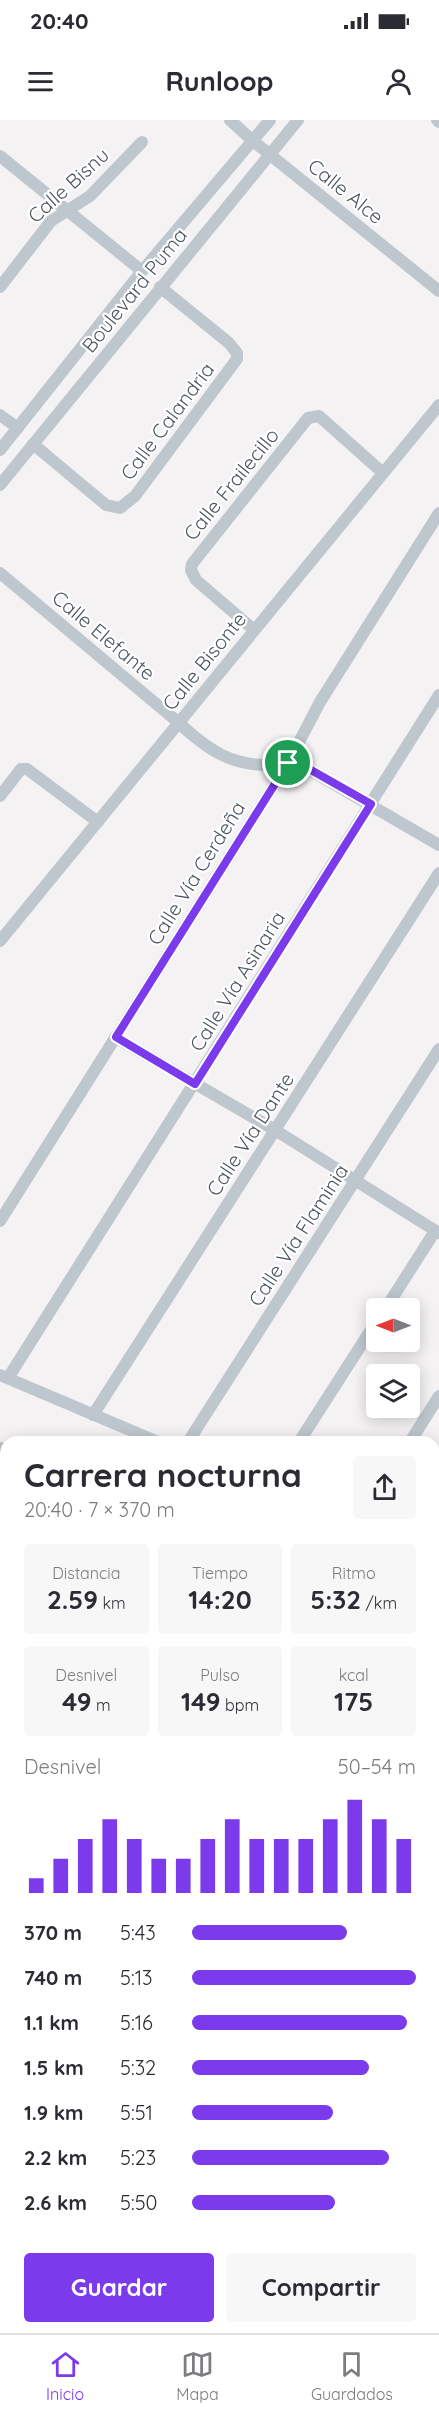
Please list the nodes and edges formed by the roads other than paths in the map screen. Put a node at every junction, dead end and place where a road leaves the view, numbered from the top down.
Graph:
1 (230, 120) edge
2 (270, 120) edge
3 (298, 120) edge
4 (142, 141) dead end
5 (253, 141) junction
6 (270, 155) junction
7 (0, 156) edge
8 (66, 210) junction
9 (142, 271) junction
10 (0, 287) edge
11 (160, 287) junction
12 (439, 291) edge
13 (439, 405) edge
14 (0, 415) edge
15 (18, 428) junction
16 (33, 444) junction
17 (0, 450) edge
18 (383, 473) junction
19 (0, 485) edge
20 (439, 513) edge
21 (0, 573) edge
22 (254, 630) junction
23 (439, 695) edge
24 (179, 723) junction
25 (288, 763) junction
26 (0, 795) edge
27 (371, 804) junction
28 (98, 822) junction
29 (439, 844) edge
30 (439, 873) edge
31 (0, 941) edge
32 (116, 1037) junction
33 (439, 1048) edge
34 (195, 1084) junction
35 (275, 1130) junction
36 (356, 1181) junction
37 (0, 1221) edge
38 (437, 1232) edge
39 (393, 1298) edge
40 (366, 1338) edge
41 (4, 1377) edge
42 (439, 1396) edge
43 (93, 1415) junction
44 (144, 1436) edge
45 (192, 1436) edge
46 (303, 1436) edge
47 (414, 1436) edge

1 - 5 street, Calle Alce
2 - 5 street, Boulevard Puma
3 - 6 street, Boulevard Puma
4 - 8 street, Calle Bisnu
5 - 6 street, Calle Alce
5 - 9 street, Boulevard Puma
6 - 11 street, Boulevard Puma
6 - 12 street, Calle Alce
7 - 8 street
8 - 9 street
8 - 10 street, Calle Bisnu
9 - 15 street, Boulevard Puma
11 - 16 street, Boulevard Puma
11 - 16 street, Calle Calandria
13 - 18 street, Calle Bisonte
14 - 15 street
15 - 17 street, Boulevard Puma
16 - 19 street, Boulevard Puma
18 - 22 street, Calle Bisonte
18 - 22 street, Calle Frailecillo
20 - 25 street, Calle Vía Cerdeña
21 - 24 street, Calle Elefante
22 - 24 street, Calle Bisonte
23 - 27 street, Calle Vía Asinaria
24 - 25 street, Calle Elefante
24 - 28 street, Calle Bisonte
25 - 27 street, Calle Elefante
25 - 32 street, Calle Vía Cerdeña
26 - 28 street
27 - 29 street, Calle Elefante
27 - 34 street, Calle Vía Asinaria
28 - 31 street, Calle Bisonte
30 - 35 street, Calle Vía Dante
32 - 34 street
32 - 37 street, Calle Vía Cerdeña
33 - 36 street, Calle Vía Flaminia
34 - 35 street
34 - 41 street, Calle Vía Asinaria
35 - 36 street
35 - 43 street, Calle Vía Dante
36 - 38 street
36 - 45 street, Calle Vía Flaminia
38 - 39 street
40 - 46 street
41 - 43 street
42 - 47 street
43 - 44 street

